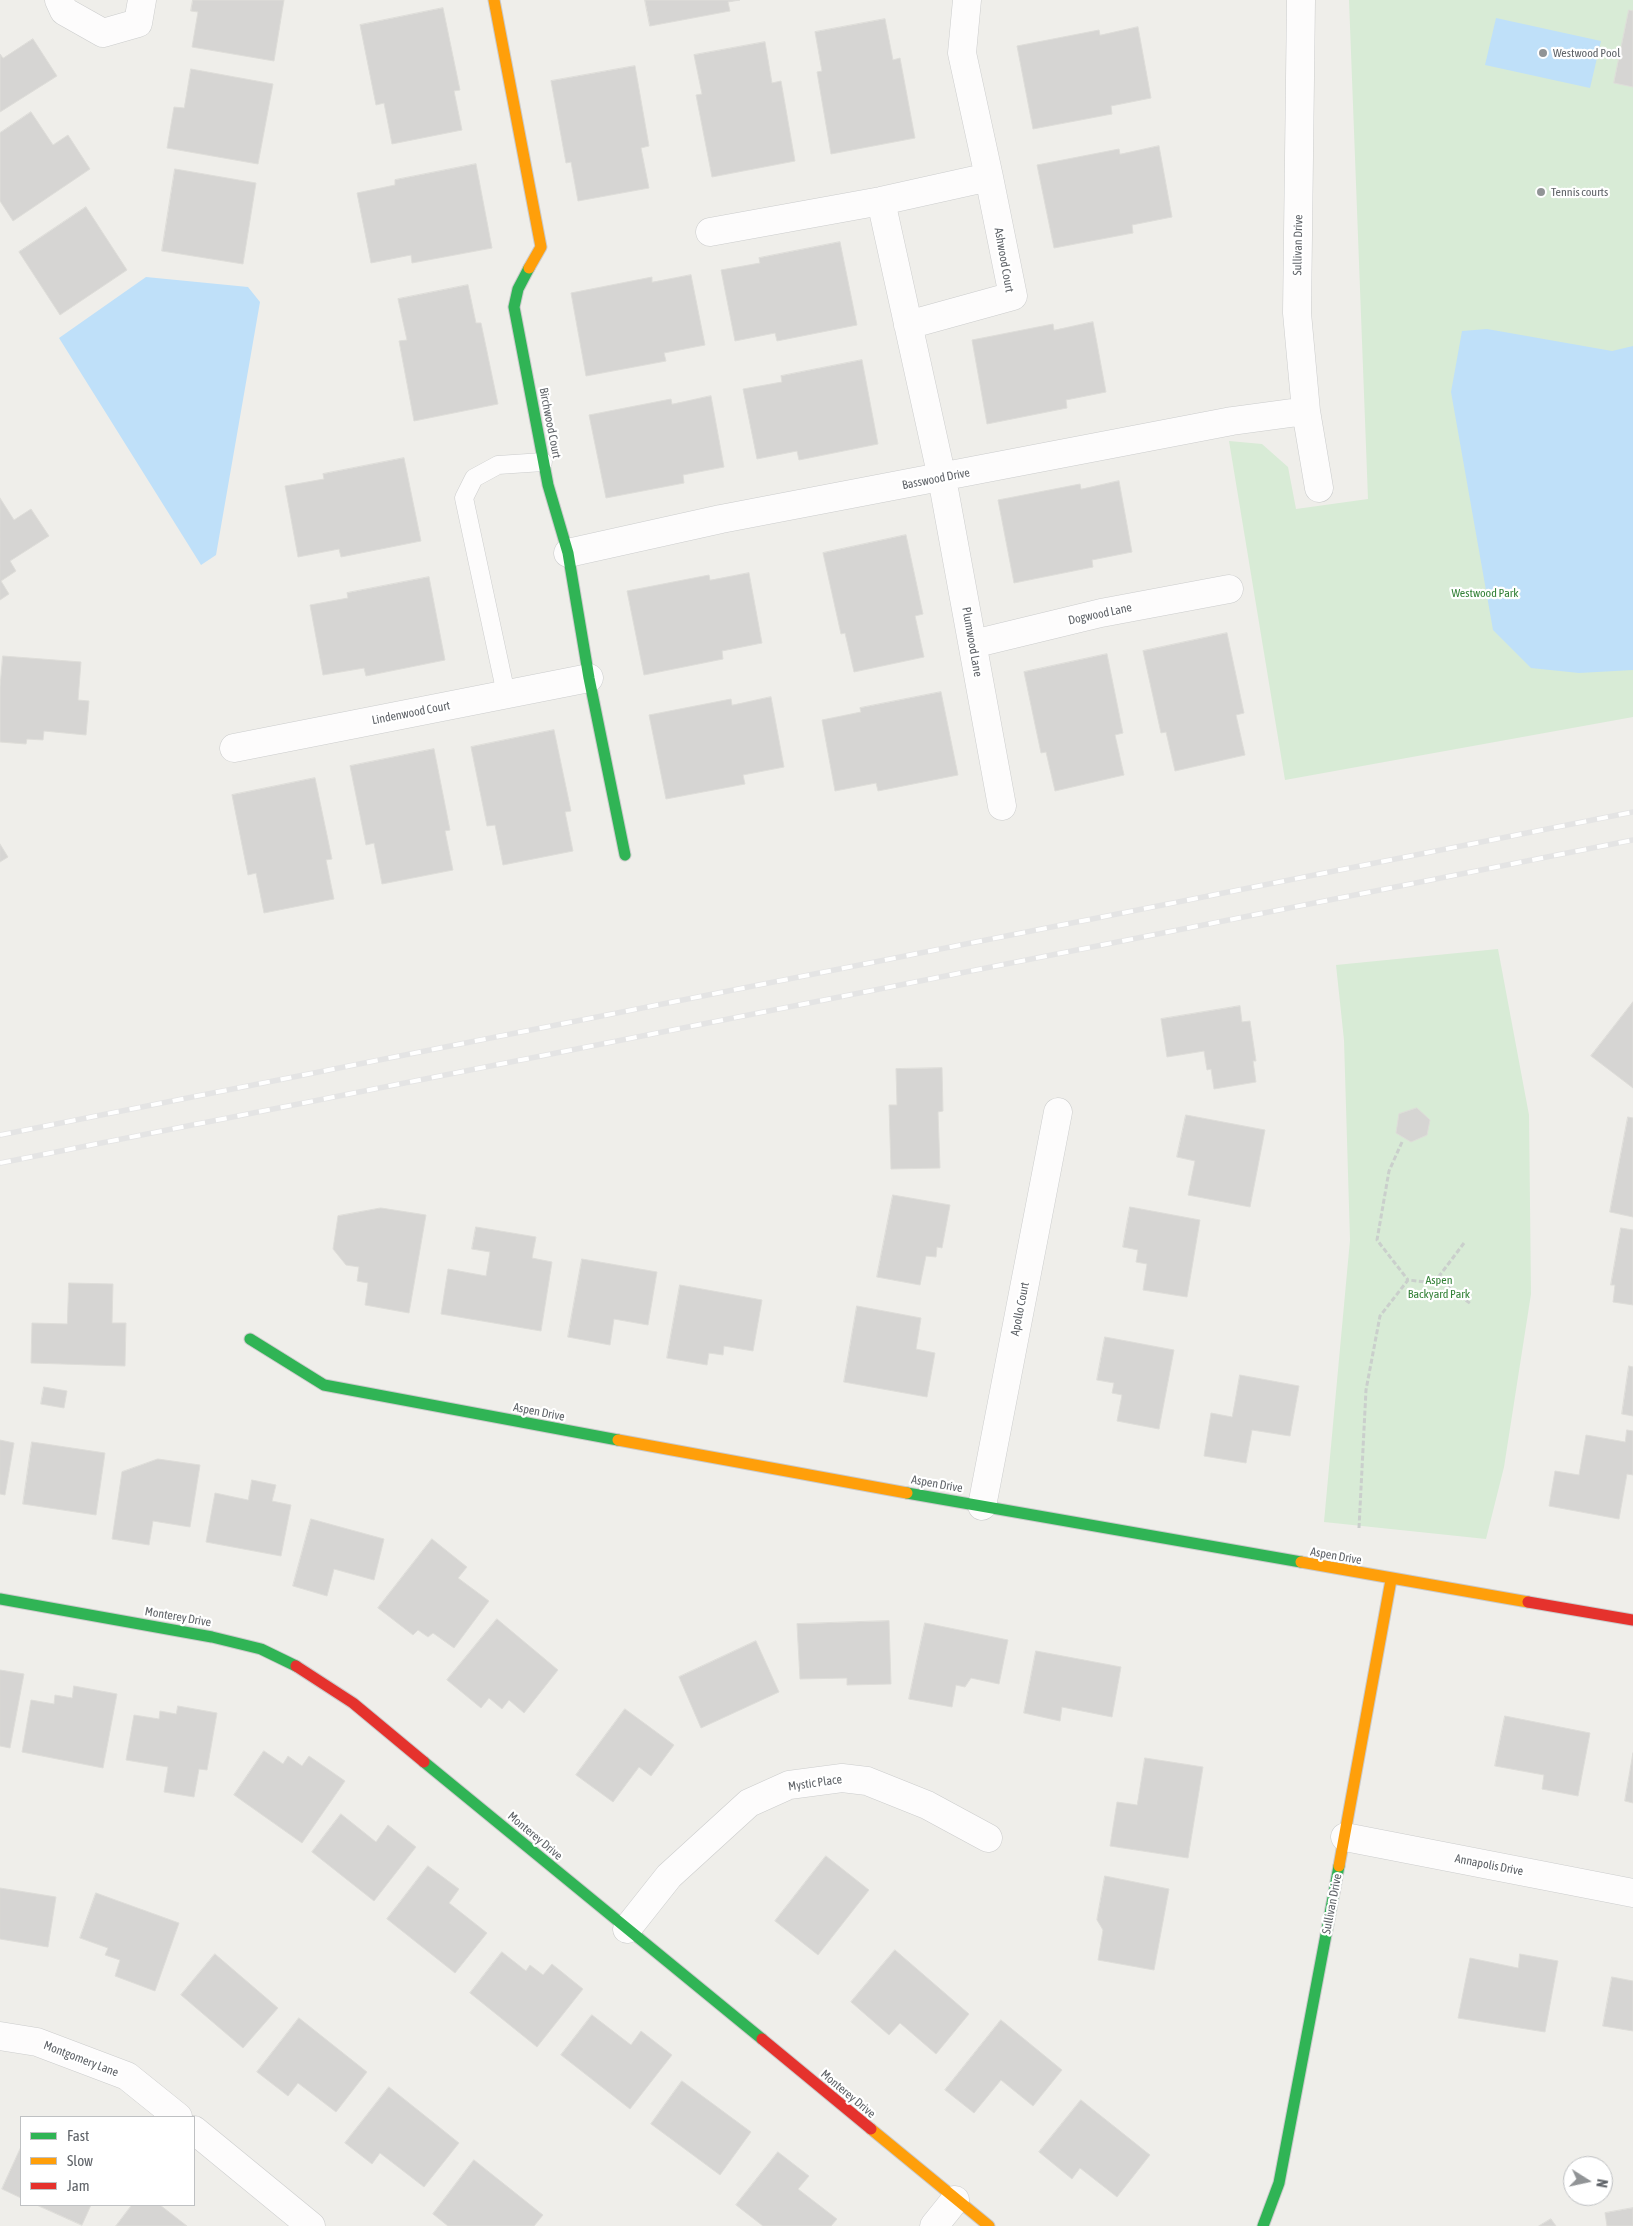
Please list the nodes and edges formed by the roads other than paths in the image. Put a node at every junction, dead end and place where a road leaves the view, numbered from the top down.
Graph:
1 (59, 0) edge
2 (142, 0) edge
3 (494, 0) edge
4 (967, 0) edge
5 (1301, 0) edge
6 (989, 177) junction
7 (881, 201) junction
8 (710, 232) dead end
9 (908, 325) junction
10 (1306, 411) junction
11 (543, 462) junction
12 (942, 478) junction
13 (1319, 488) dead end
14 (568, 553) junction
15 (1230, 589) dead end
16 (973, 644) junction
17 (589, 678) junction
18 (506, 694) junction
19 (234, 748) dead end
20 (1002, 806) dead end
21 (625, 855) dead end
22 (1058, 1112) dead end
23 (250, 1339) dead end
24 (982, 1506) junction
25 (1391, 1580) junction
26 (0, 1599) edge
27 (1633, 1620) edge
28 (1345, 1837) junction
29 (988, 1838) dead end
30 (1633, 1893) edge
31 (627, 1930) junction
32 (0, 2036) edge
33 (177, 2116) edge
34 (195, 2131) edge
35 (955, 2200) junction
36 (311, 2226) edge
37 (934, 2226) edge
38 (989, 2226) edge
39 (1263, 2226) edge

1 - 2 street
3 - 11 street, Birchwood Court
4 - 6 street, Ashwood Court
5 - 10 street, Sullivan Drive
6 - 7 street
6 - 9 street, Ashwood Court
7 - 8 street
7 - 9 street
9 - 12 street
10 - 12 street, Basswood Drive
10 - 13 street, Sullivan Drive
11 - 14 street, Birchwood Court
11 - 18 lane
12 - 14 street, Basswood Drive
12 - 16 street, Plumwood Lane
14 - 17 street, Birchwood Court
15 - 16 street, Dogwood Lane
16 - 20 street, Plumwood Lane
17 - 18 street, Lindenwood Court
17 - 21 street, Birchwood Court
18 - 19 street, Lindenwood Court
22 - 24 street, Apollo Court
23 - 24 street, Aspen Drive
24 - 25 street, Aspen Drive
25 - 27 street, Aspen Drive
25 - 28 street, Sullivan Drive
26 - 31 street, Monterey Drive
28 - 30 street, Annapolis Drive
28 - 39 street, Sullivan Drive
29 - 31 street, Mystic Place
31 - 35 street, Monterey Drive
32 - 33 street, Montgomery Lane
34 - 36 street
35 - 37 street
35 - 38 street, Monterey Drive

